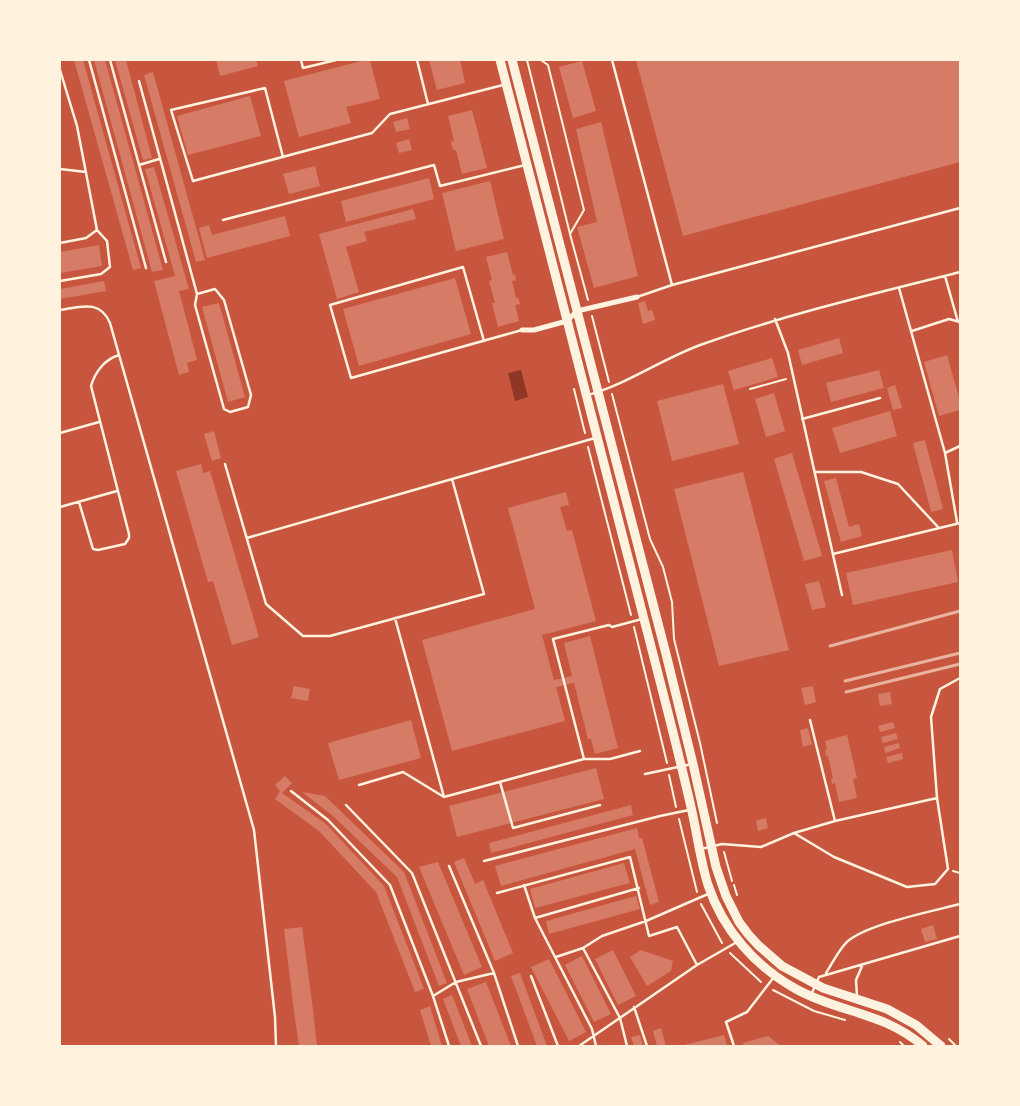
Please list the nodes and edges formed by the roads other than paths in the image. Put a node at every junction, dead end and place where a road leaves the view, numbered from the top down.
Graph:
1 (89, 60) edge
2 (110, 60) edge
3 (301, 60) edge
4 (336, 60) edge
5 (417, 60) edge
6 (514, 60) edge
7 (612, 60) edge
8 (500, 62) edge
9 (60, 70) edge
10 (139, 81) dead end
11 (518, 82) junction
12 (506, 85) junction
13 (428, 104) junction
14 (283, 157) junction
15 (160, 159) junction
16 (538, 162) junction
17 (139, 164) junction
18 (526, 165) junction
19 (60, 169) edge
20 (86, 172) junction
21 (960, 208) edge
22 (223, 220) dead end
23 (97, 230) junction
24 (60, 243) edge
25 (166, 262) dead end
26 (146, 268) dead end
27 (960, 272) edge
28 (945, 276) junction
29 (60, 281) edge
30 (672, 285) junction
31 (899, 288) junction
32 (198, 294) junction
33 (637, 296) joint
34 (60, 310) edge
35 (576, 311) junction
36 (775, 319) junction
37 (567, 321) junction
38 (959, 322) edge
39 (522, 330) joint
40 (912, 331) junction
41 (484, 341) junction
42 (119, 355) junction
43 (598, 392) junction
44 (586, 396) junction
45 (880, 398) dead end
46 (802, 419) junction
47 (99, 422) junction
48 (60, 433) edge
49 (608, 434) junction
50 (597, 438) junction
51 (960, 446) edge
52 (945, 453) junction
53 (225, 464) dead end
54 (814, 472) junction
55 (452, 479) junction
56 (117, 491) junction
57 (79, 502) junction
58 (60, 507) edge
59 (959, 523) edge
60 (938, 527) junction
61 (247, 538) junction
62 (832, 554) junction
63 (842, 595) dead end
64 (395, 618) junction
65 (644, 619) junction
66 (960, 678) edge
67 (810, 720) dead end
68 (640, 751) dead end
69 (584, 759) junction
70 (693, 764) junction
71 (682, 766) junction
72 (646, 774) dead end
73 (500, 782) junction
74 (359, 784) dead end
75 (291, 791) dead end
76 (444, 797) junction
77 (937, 798) junction
78 (346, 805) dead end
79 (600, 806) dead end
80 (703, 807) junction
81 (691, 809) junction
82 (835, 821) junction
83 (794, 833) junction
84 (712, 846) junction
85 (700, 849) junction
86 (484, 861) dead end
87 (449, 866) dead end
88 (524, 885) junction
89 (639, 888) junction
90 (712, 892) junction
91 (497, 893) dead end
92 (960, 904) edge
93 (535, 918) junction
94 (646, 921) junction
95 (960, 936) edge
96 (738, 941) junction
97 (583, 948) junction
98 (556, 957) junction
99 (863, 964) junction
100 (697, 965) junction
101 (782, 966) junction
102 (494, 973) junction
103 (825, 975) junction
104 (531, 976) dead end
105 (775, 976) junction
106 (456, 982) junction
107 (816, 985) junction
108 (433, 996) junction
109 (810, 996) junction
110 (858, 1000) junction
111 (634, 1007) junction
112 (620, 1018) junction
113 (594, 1036) junction
114 (276, 1046) edge
115 (449, 1046) edge
116 (482, 1046) edge
117 (518, 1046) edge
118 (558, 1046) edge
119 (579, 1046) edge
120 (596, 1046) edge
121 (627, 1046) edge
122 (646, 1046) edge
123 (734, 1046) edge
124 (923, 1046) edge
125 (941, 1046) edge

1 - 26 lane
2 - 17 lane
3 - 4 lane
5 - 13 lane
6 - 8 lane
6 - 11 main road
7 - 30 lane
8 - 12 main road
9 - 20 lane
10 - 15 lane
11 - 12 lane
11 - 16 main road
12 - 13 lane
12 - 18 main road
13 - 14 lane
14 - 14 lane
15 - 17 lane
15 - 32 lane
16 - 18 lane
16 - 35 main road
17 - 25 lane
18 - 22 lane
18 - 37 main road
19 - 20 lane
20 - 23 lane
21 - 30 lane
23 - 24 lane
23 - 29 lane
27 - 28 lane
28 - 31 lane
28 - 38 lane
30 - 33 lane
31 - 36 lane
31 - 40 lane
32 - 32 lane
33 - 35 street
34 - 42 lane
35 - 37 street
35 - 43 main road
36 - 43 lane
36 - 46 lane
37 - 39 street
37 - 44 main road
38 - 40 lane
39 - 41 lane
40 - 52 lane
41 - 41 lane
42 - 47 lane
42 - 114 lane
43 - 44 lane
43 - 49 main road
44 - 50 main road
45 - 46 lane
46 - 54 lane
47 - 48 lane
47 - 56 lane
49 - 50 lane
49 - 70 main road
50 - 55 lane
50 - 65 main road
51 - 52 lane
52 - 59 lane
53 - 61 lane
54 - 60 lane
54 - 62 lane
55 - 61 lane
55 - 64 lane
56 - 57 lane
56 - 57 lane
57 - 58 lane
59 - 60 lane
60 - 62 lane
61 - 64 lane
62 - 63 lane
64 - 76 lane
65 - 69 lane
65 - 71 main road
66 - 77 lane
67 - 82 lane
68 - 69 lane
69 - 73 lane
70 - 71 lane
70 - 80 main road
71 - 72 lane
71 - 81 main road
73 - 76 lane
73 - 79 lane
74 - 76 lane
75 - 108 lane
77 - 82 lane
77 - 83 lane
78 - 106 lane
80 - 81 lane
80 - 84 main road
81 - 85 main road
81 - 86 lane
82 - 83 lane
83 - 84 lane
84 - 85 lane
84 - 101 main road
85 - 90 main road
87 - 102 lane
88 - 89 lane
88 - 91 lane
88 - 93 lane
89 - 93 lane
89 - 94 lane
90 - 94 lane
90 - 96 main road
92 - 103 lane
93 - 98 lane
94 - 97 lane
94 - 100 lane
95 - 99 lane
96 - 100 lane
96 - 105 main road
97 - 98 lane
97 - 112 lane
98 - 113 lane
99 - 103 lane
99 - 110 lane
100 - 111 lane
101 - 105 lane
101 - 107 main road
102 - 106 lane
102 - 117 lane
103 - 107 lane
104 - 118 lane
105 - 109 main road
105 - 123 lane
106 - 108 lane
106 - 116 lane
107 - 109 lane
107 - 110 main road
108 - 115 lane
109 - 124 main road
110 - 125 main road
111 - 112 lane
111 - 122 lane
112 - 113 lane
112 - 121 lane
113 - 119 lane
113 - 120 lane

